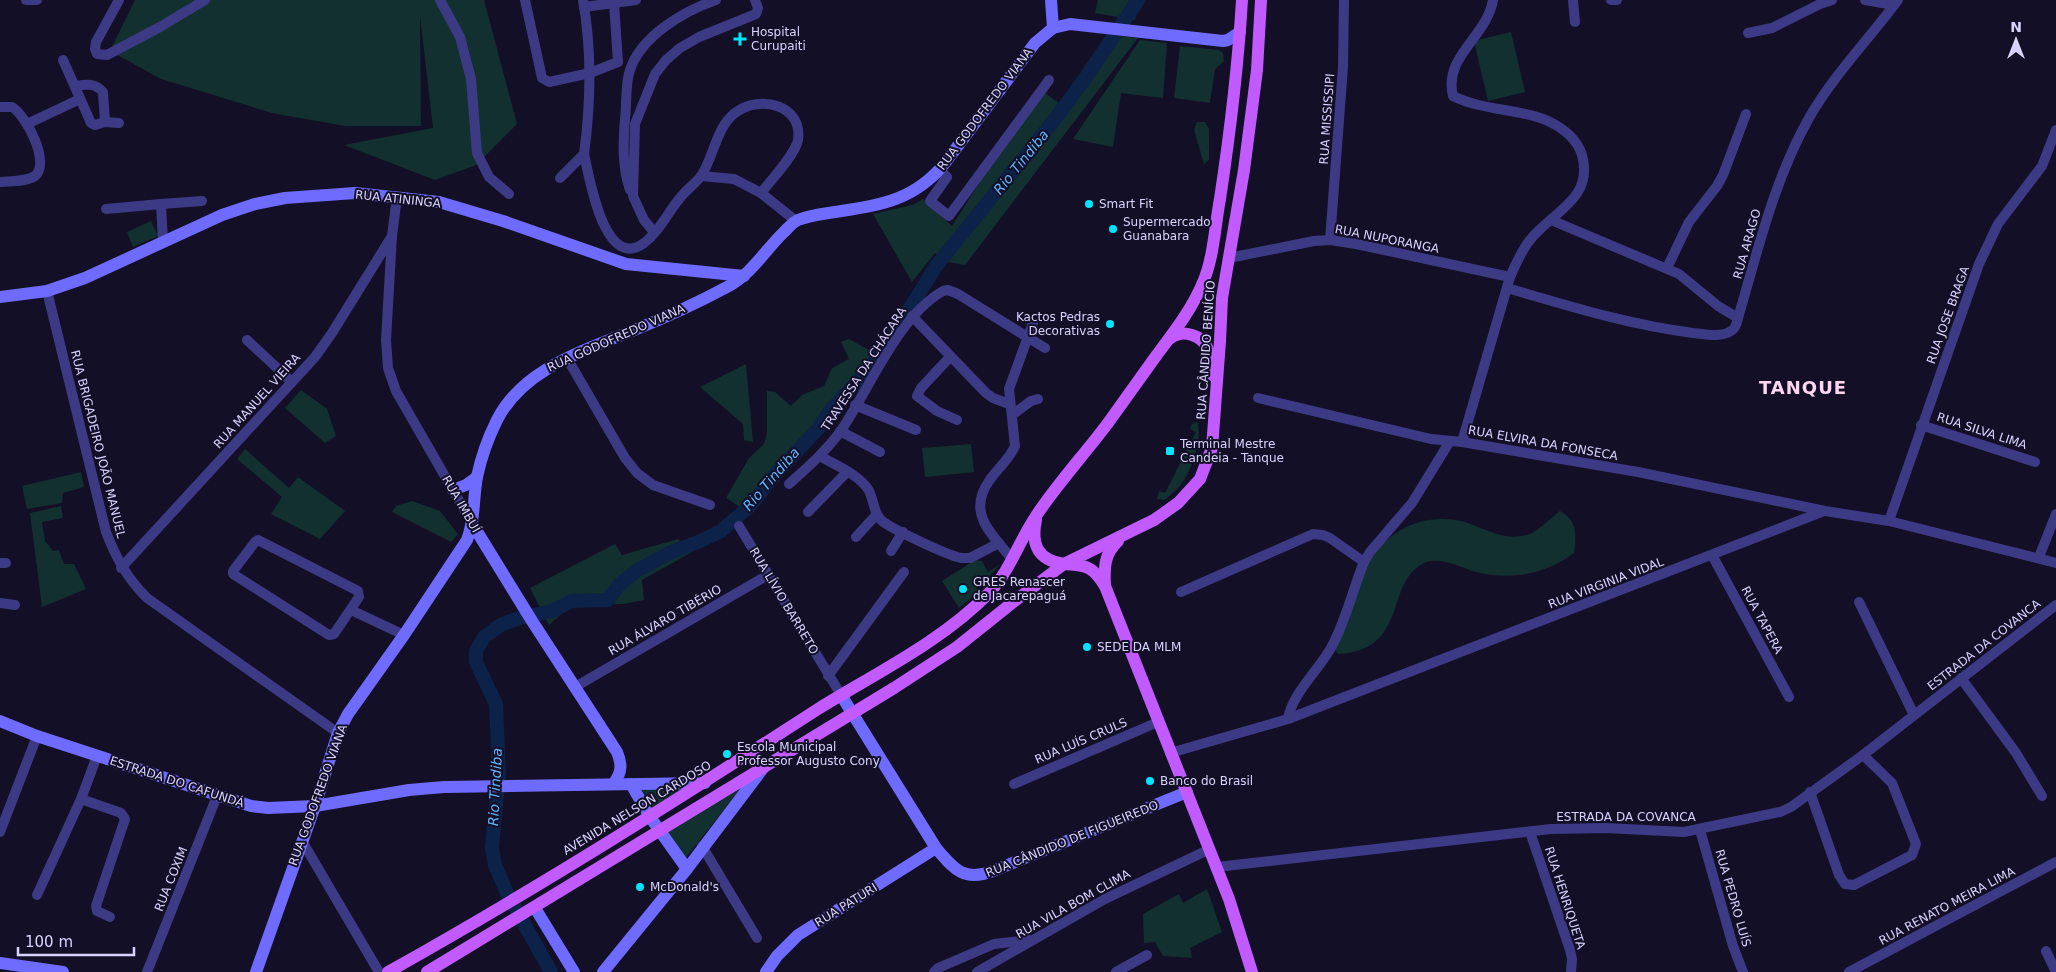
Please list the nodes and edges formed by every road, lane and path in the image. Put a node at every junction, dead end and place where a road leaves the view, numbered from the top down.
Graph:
1 (28, 0) edge
2 (37, 0) edge
3 (119, 0) edge
4 (204, 0) edge
5 (440, 0) edge
6 (636, 0) edge
7 (716, 0) edge
8 (754, 0) edge
9 (1051, 0) edge
10 (1242, 0) edge
11 (1261, 0) edge
12 (1344, 0) edge
13 (1493, 0) edge
14 (1573, 0) edge
15 (1611, 0) edge
16 (1617, 0) edge
17 (1832, 0) edge
18 (1865, 0) edge
19 (525, 3) edge
20 (614, 3) junction
21 (1896, 3) edge
22 (583, 4) edge
23 (1575, 22) dead end
24 (1054, 28) junction
25 (1240, 32) junction
26 (1748, 33) dead end
27 (1223, 42) junction
28 (1238, 55) junction
29 (63, 60) dead end
30 (590, 72) junction
31 (1049, 80) dead end
32 (76, 86) junction
33 (80, 99) junction
34 (0, 107) edge
35 (1746, 114) dead end
36 (106, 122) junction
37 (120, 123) dead end
38 (27, 124) junction
39 (2056, 130) edge
40 (584, 154) junction
41 (938, 172) junction
42 (701, 176) junction
43 (560, 178) dead end
44 (0, 182) edge
45 (761, 193) junction
46 (509, 194) dead end
47 (633, 196) junction
48 (397, 197) junction
49 (202, 201) dead end
50 (161, 204) junction
51 (106, 209) dead end
52 (796, 220) junction
53 (1551, 220) junction
54 (654, 232) junction
55 (392, 236) junction
56 (1330, 240) junction
57 (163, 242) junction
58 (1229, 258) junction
59 (1667, 268) junction
60 (744, 276) junction
61 (1509, 282) junction
62 (47, 291) junction
63 (0, 297) edge
64 (912, 316) junction
65 (1738, 318) junction
66 (1033, 323) dead end
67 (1027, 337) junction
68 (1169, 339) junction
69 (247, 340) dead end
70 (1045, 348) dead end
71 (950, 357) junction
72 (567, 358) junction
73 (292, 382) junction
74 (1258, 398) dead end
75 (1038, 399) dead end
76 (1216, 403) junction
77 (1009, 404) junction
78 (855, 405) junction
79 (1012, 415) junction
80 (957, 420) dead end
81 (1921, 425) junction
82 (916, 430) dead end
83 (840, 431) junction
84 (1450, 441) junction
85 (1462, 442) junction
86 (880, 452) dead end
87 (820, 456) junction
88 (2035, 462) dead end
89 (846, 472) junction
90 (478, 477) junction
91 (789, 484) dead end
92 (453, 490) junction
93 (710, 505) dead end
94 (1825, 511) junction
95 (808, 512) dead end
96 (1038, 512) junction
97 (2056, 514) edge
98 (876, 515) junction
99 (1889, 521) junction
100 (473, 525) junction
101 (739, 526) dead end
102 (903, 532) junction
103 (1126, 535) junction
104 (856, 537) dead end
105 (999, 543) junction
106 (891, 551) dead end
107 (1712, 555) junction
108 (2039, 557) junction
109 (1012, 559) junction
110 (1364, 562) junction
111 (2056, 562) edge
112 (1064, 564) junction
113 (121, 568) junction
114 (904, 572) dead end
115 (768, 575) junction
116 (1105, 586) junction
117 (1181, 592) dead end
118 (1859, 602) dead end
119 (0, 603) edge
120 (16, 605) dead end
121 (2056, 605) edge
122 (351, 610) junction
123 (404, 635) junction
124 (828, 676) junction
125 (1961, 678) junction
126 (575, 687) junction
127 (841, 695) junction
128 (1789, 697) dead end
129 (852, 712) junction
130 (1914, 715) junction
131 (1288, 719) junction
132 (0, 721) edge
133 (1158, 722) junction
134 (338, 733) junction
135 (37, 736) junction
136 (1170, 753) junction
137 (1863, 755) junction
138 (97, 756) junction
139 (764, 767) junction
140 (705, 782) junction
141 (614, 783) junction
142 (631, 784) junction
143 (1014, 784) dead end
144 (1187, 792) junction
145 (1810, 792) junction
146 (217, 796) junction
147 (2042, 796) dead end
148 (81, 799) junction
149 (315, 806) junction
150 (650, 817) junction
151 (1700, 830) junction
152 (660, 831) junction
153 (0, 832) edge
154 (1530, 832) junction
155 (302, 841) junction
156 (702, 846) junction
157 (936, 848) junction
158 (1210, 849) junction
159 (2056, 862) edge
160 (1217, 867) junction
161 (686, 869) junction
162 (37, 895) dead end
163 (535, 908) junction
164 (110, 917) dead end
165 (757, 938) dead end
166 (1033, 940) junction
167 (2046, 951) dead end
168 (1147, 955) dead end
169 (0, 963) edge
170 (64, 972) edge
171 (147, 972) edge
172 (256, 972) edge
173 (379, 972) edge
174 (388, 972) edge
175 (427, 972) edge
176 (574, 972) edge
177 (603, 972) edge
178 (766, 972) edge
179 (934, 972) edge
180 (977, 972) edge
181 (1116, 972) edge
182 (1252, 972) edge
183 (1571, 972) edge
184 (1743, 972) edge
185 (1849, 972) edge
186 (2056, 972) edge

1 - 2 street
3 - 4 street
5 - 46 street
6 - 20 street
7 - 47 street
8 - 47 street
9 - 24 main road
10 - 25 main road, RUA CÂNDIDO BENÍCIO
11 - 58 main road, RUA CÂNDIDO BENÍCIO
12 - 56 street, RUA MISSISSIPI
13 - 53 street
14 - 23 street
15 - 16 street
17 - 26 street
18 - 21 street
19 - 30 street
20 - 22 street
20 - 30 street
21 - 65 street, RUA ARAGO
22 - 30 street
24 - 27 main road
24 - 41 main road, RUA GODOFREDO VIANA
25 - 27 main road
25 - 28 main road, RUA CÂNDIDO BENÍCIO
27 - 28 main road
28 - 68 main road, RUA CÂNDIDO BENÍCIO
29 - 32 street
30 - 40 street
31 - 41 street
32 - 33 street
32 - 36 street
33 - 36 street
33 - 38 street
34 - 38 street
35 - 59 street
36 - 37 street
38 - 44 street
39 - 81 street, RUA JOSE BRAGA
40 - 43 street
40 - 54 street
41 - 52 main road, RUA GODOFREDO VIANA
42 - 45 street
42 - 45 street
42 - 54 street
45 - 52 street
47 - 54 street
48 - 55 street, RUA IMBUÍ
48 - 57 main road, RUA ATININGA
48 - 60 main road, RUA ATININGA
49 - 50 street
50 - 51 street
50 - 57 street
52 - 60 main road, RUA GODOFREDO VIANA
53 - 59 street
53 - 61 street
55 - 73 street, RUA MANUEL VIEIRA
55 - 92 street, RUA IMBUÍ
56 - 58 street, RUA NUPORANGA
56 - 61 street, RUA NUPORANGA
57 - 62 main road, RUA ATININGA
58 - 76 main road, RUA CÂNDIDO BENÍCIO
59 - 65 street
60 - 72 main road, RUA GODOFREDO VIANA
61 - 65 street, RUA NUPORANGA
61 - 85 street
62 - 63 main road, RUA ATININGA
62 - 113 street, RUA BRIGADEIRO JOÃO MANUEL
64 - 67 street, TRAVESSA DA CHÁCARA
64 - 71 street
64 - 78 street, TRAVESSA DA CHÁCARA
66 - 67 street
67 - 70 street, TRAVESSA DA CHÁCARA
67 - 77 street
68 - 76 main road
68 - 96 main road, RUA CÂNDIDO BENÍCIO
69 - 73 street
71 - 77 street
71 - 80 street
72 - 90 main road, RUA GODOFREDO VIANA
72 - 93 street
73 - 113 street, RUA MANUEL VIEIRA
74 - 84 street, RUA ELVIRA DA FONSECA
75 - 79 street
76 - 103 main road, RUA CÂNDIDO BENÍCIO
77 - 79 street
78 - 82 street
78 - 83 street, TRAVESSA DA CHÁCARA
79 - 105 street
81 - 88 street, RUA SILVA LIMA
81 - 99 street, RUA JOSE BRAGA
83 - 86 street
83 - 87 street, TRAVESSA DA CHÁCARA
84 - 85 street, RUA ELVIRA DA FONSECA
84 - 110 street
85 - 94 street, RUA ELVIRA DA FONSECA
87 - 89 street
87 - 91 street, TRAVESSA DA CHÁCARA
89 - 95 street
89 - 98 street
90 - 92 main road
90 - 100 main road, RUA GODOFREDO VIANA
92 - 100 street, RUA IMBUÍ
94 - 99 street
94 - 107 street, RUA VIRGINIA VIDAL
96 - 109 main road, AVENIDA NELSON CARDOSO
96 - 112 main road
97 - 108 street
98 - 102 street
98 - 104 street
99 - 108 street
100 - 123 main road, RUA GODOFREDO VIANA
100 - 126 main road, RUA IMBUÍ
101 - 115 street, RUA LÍVIO BARRETO
102 - 105 street
102 - 106 street
103 - 112 main road, RUA CÂNDIDO BENÍCIO
103 - 116 main road
105 - 109 street
107 - 128 street, RUA TAPERA
107 - 131 street, RUA VIRGINIA VIDAL
108 - 111 street
109 - 127 main road, AVENIDA NELSON CARDOSO
110 - 117 street
110 - 131 street
112 - 116 main road
112 - 129 main road
113 - 134 street, RUA BRIGADEIRO JOÃO MANUEL
114 - 124 street
115 - 124 street, RUA LÍVIO BARRETO
115 - 126 street, RUA ÁLVARO TIBÉRIO
116 - 133 main road
118 - 130 street
119 - 120 street
121 - 125 street, ESTRADA DA COVANCA
122 - 122 street
122 - 123 street
123 - 134 main road, RUA GODOFREDO VIANA
124 - 127 street, RUA LÍVIO BARRETO
125 - 130 street, ESTRADA DA COVANCA
125 - 147 street
126 - 141 main road, RUA IMBUÍ
127 - 129 main road, RUA LÍVIO BARRETO
127 - 140 main road, AVENIDA NELSON CARDOSO
129 - 139 main road
129 - 157 main road, RUA LÍVIO BARRETO
130 - 137 street, ESTRADA DA COVANCA
131 - 136 street, RUA VIRGINIA VIDAL
132 - 135 main road, ESTRADA DO CAFUNDÁ
133 - 136 main road
133 - 143 street, RUA LUÍS CRULS
134 - 149 main road, RUA GODOFREDO VIANA
135 - 138 main road, ESTRADA DO CAFUNDÁ
135 - 153 street
136 - 144 main road
137 - 145 street, ESTRADA DA COVANCA
137 - 145 street
138 - 146 main road, ESTRADA DO CAFUNDÁ
138 - 148 street, ESTRADA DO CAFUNDÁ
139 - 152 main road
139 - 156 main road
140 - 142 main road, ESTRADA DO CAFUNDÁ
140 - 150 main road, AVENIDA NELSON CARDOSO
141 - 142 main road, ESTRADA DO CAFUNDÁ
141 - 149 main road, ESTRADA DO CAFUNDÁ
142 - 150 main road
144 - 157 main road, RUA CÂNDIDO DE FIGUEIREDO
144 - 158 main road
145 - 151 street, ESTRADA DA COVANCA
146 - 149 main road, ESTRADA DO CAFUNDÁ
146 - 171 street, RUA COXIM
148 - 162 street, ESTRADA DO CAFUNDÁ
148 - 164 street
149 - 155 main road, RUA GODOFREDO VIANA
150 - 152 main road
150 - 174 main road, AVENIDA NELSON CARDOSO
151 - 154 street, ESTRADA DA COVANCA
151 - 184 street, RUA PEDRO LUÍS
152 - 161 main road
152 - 163 main road
154 - 160 street, ESTRADA DA COVANCA
154 - 183 street, RUA HENRIQUETA
155 - 172 main road, RUA GODOFREDO VIANA
155 - 173 street
156 - 161 main road
156 - 165 street
157 - 178 main road, RUA PATURI
158 - 160 main road
158 - 166 street, RUA VILA BOM CLIMA
159 - 185 street, RUA RENATO MEIRA LIMA
160 - 182 main road
161 - 177 main road
163 - 175 main road
163 - 176 main road
166 - 179 street
166 - 180 street, RUA VILA BOM CLIMA
167 - 186 street
168 - 181 street
169 - 170 main road

